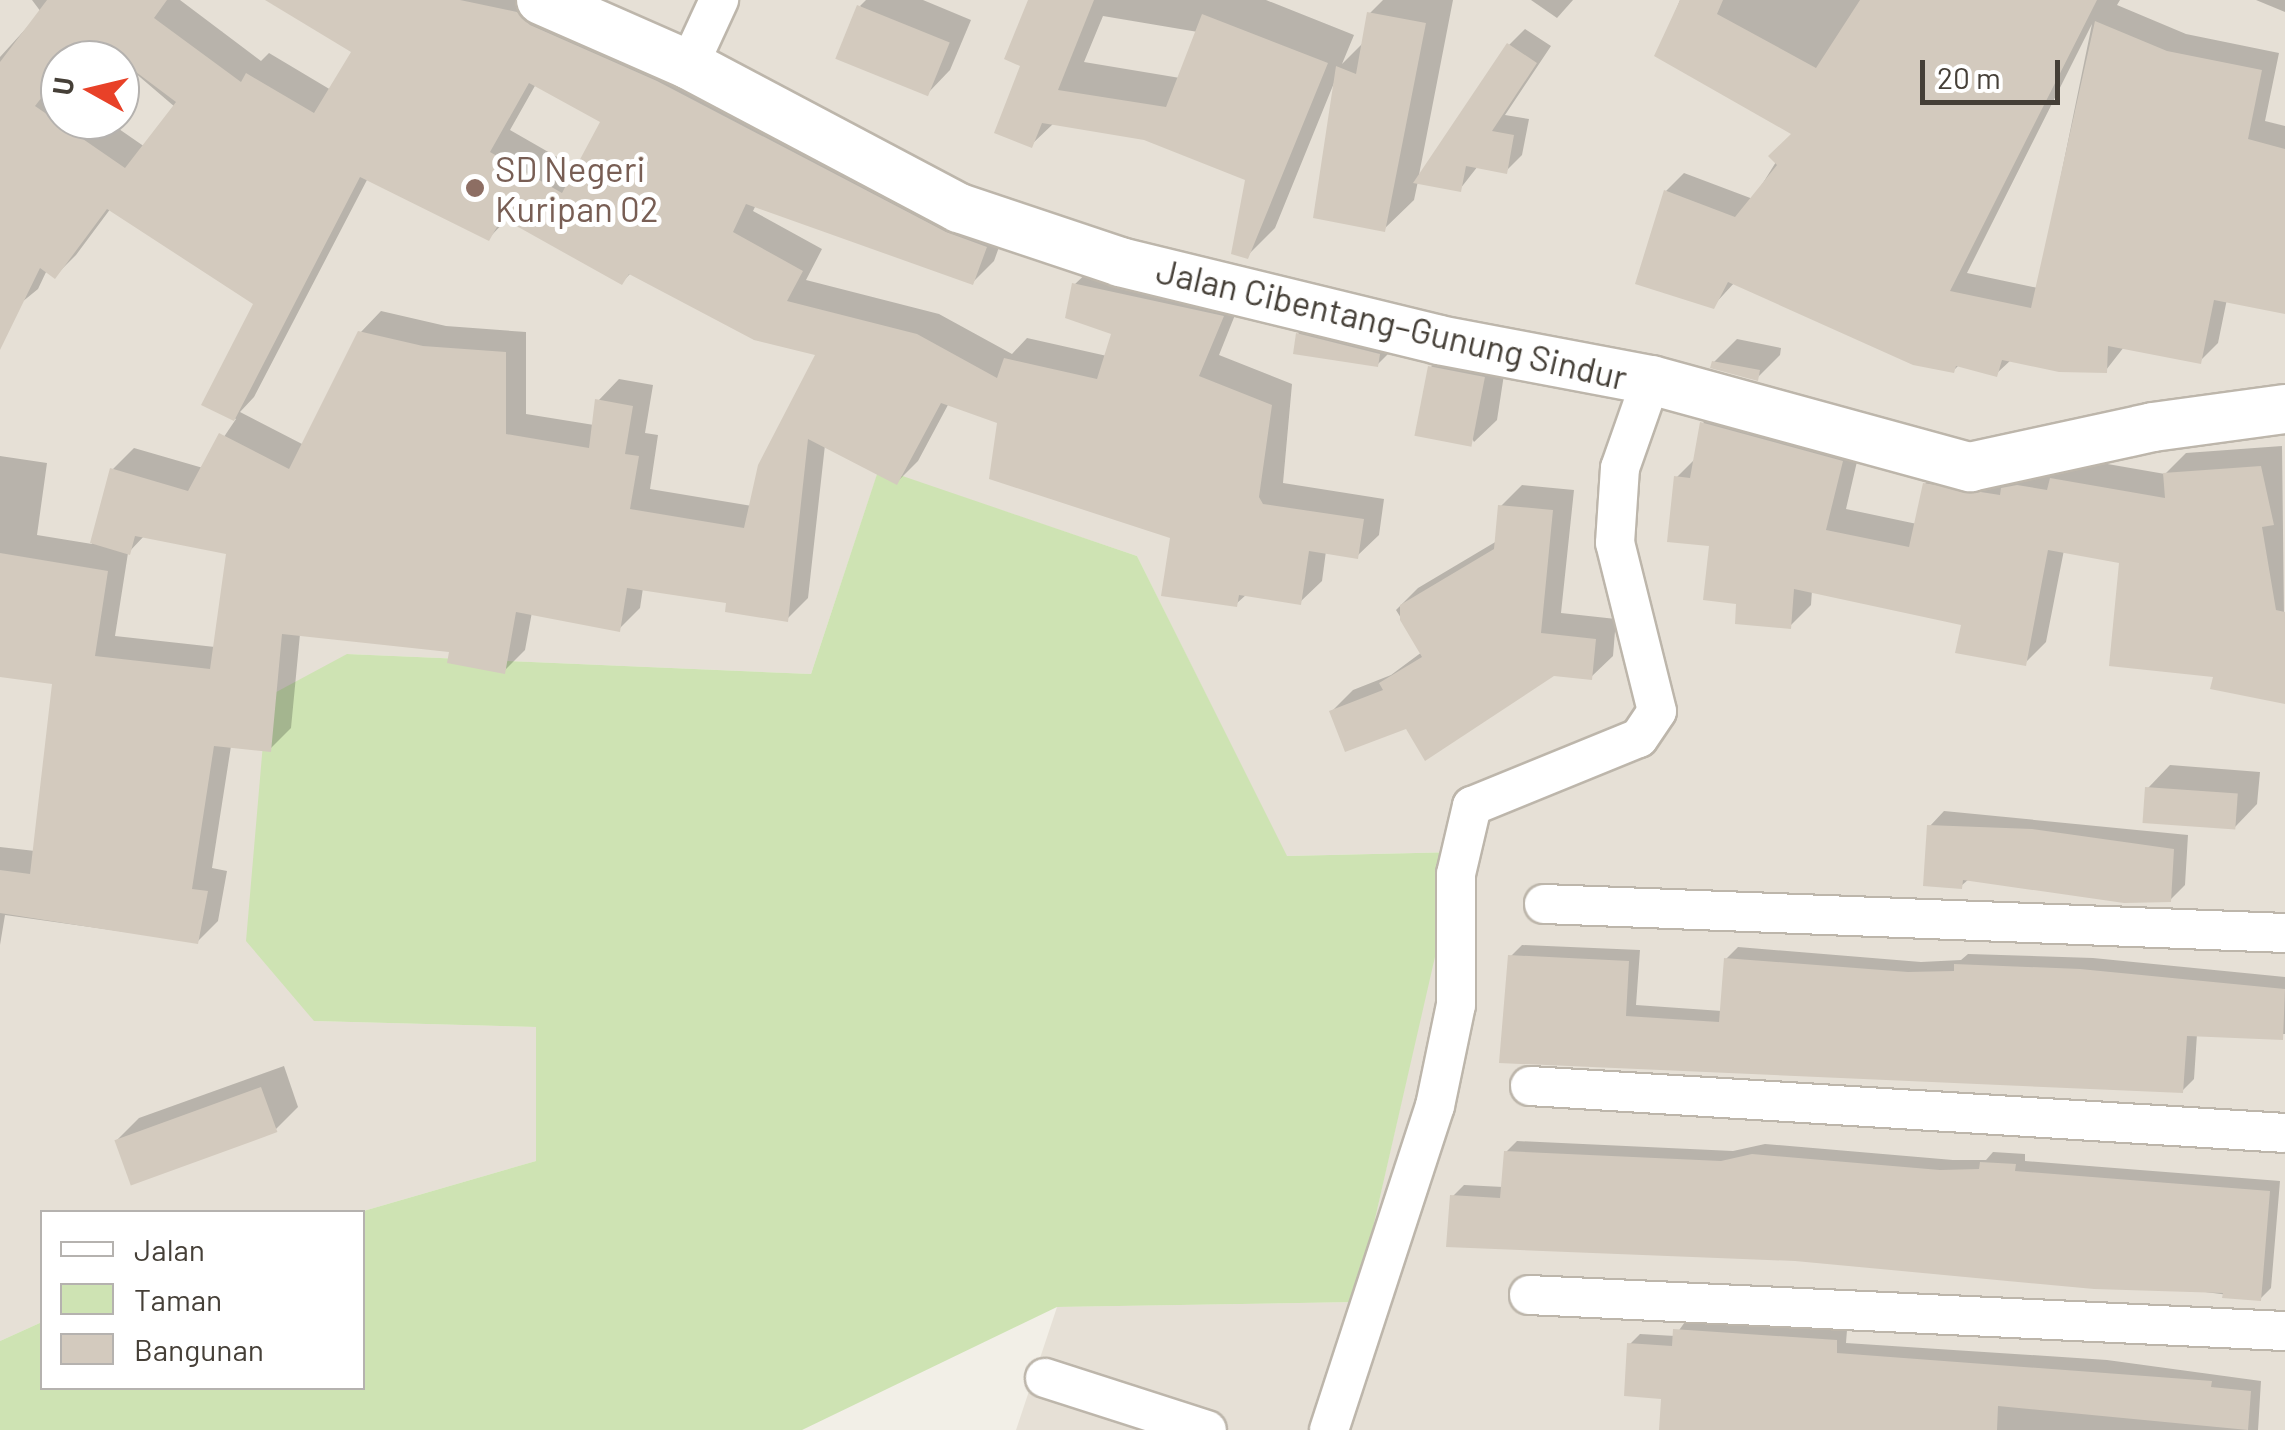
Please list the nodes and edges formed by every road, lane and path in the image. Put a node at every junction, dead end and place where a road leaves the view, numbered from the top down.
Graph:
1 (541, 0) edge
2 (720, 0) edge
3 (689, 65) junction
4 (1650, 380) junction
5 (2285, 410) edge
6 (1544, 904) dead end
7 (2285, 933) edge
8 (1530, 1086) dead end
9 (2285, 1132) edge
10 (1529, 1295) dead end
11 (2285, 1331) edge
12 (1045, 1378) dead end
13 (1207, 1430) edge
14 (1329, 1430) edge

1 - 3 street, Jalan Cibentang–Gunung Sindur
2 - 3 street
3 - 4 street, Jalan Cibentang–Gunung Sindur
4 - 5 street, Jalan Cibentang–Gunung Sindur
4 - 14 street
6 - 7 street
8 - 9 street
10 - 11 street
12 - 13 street

